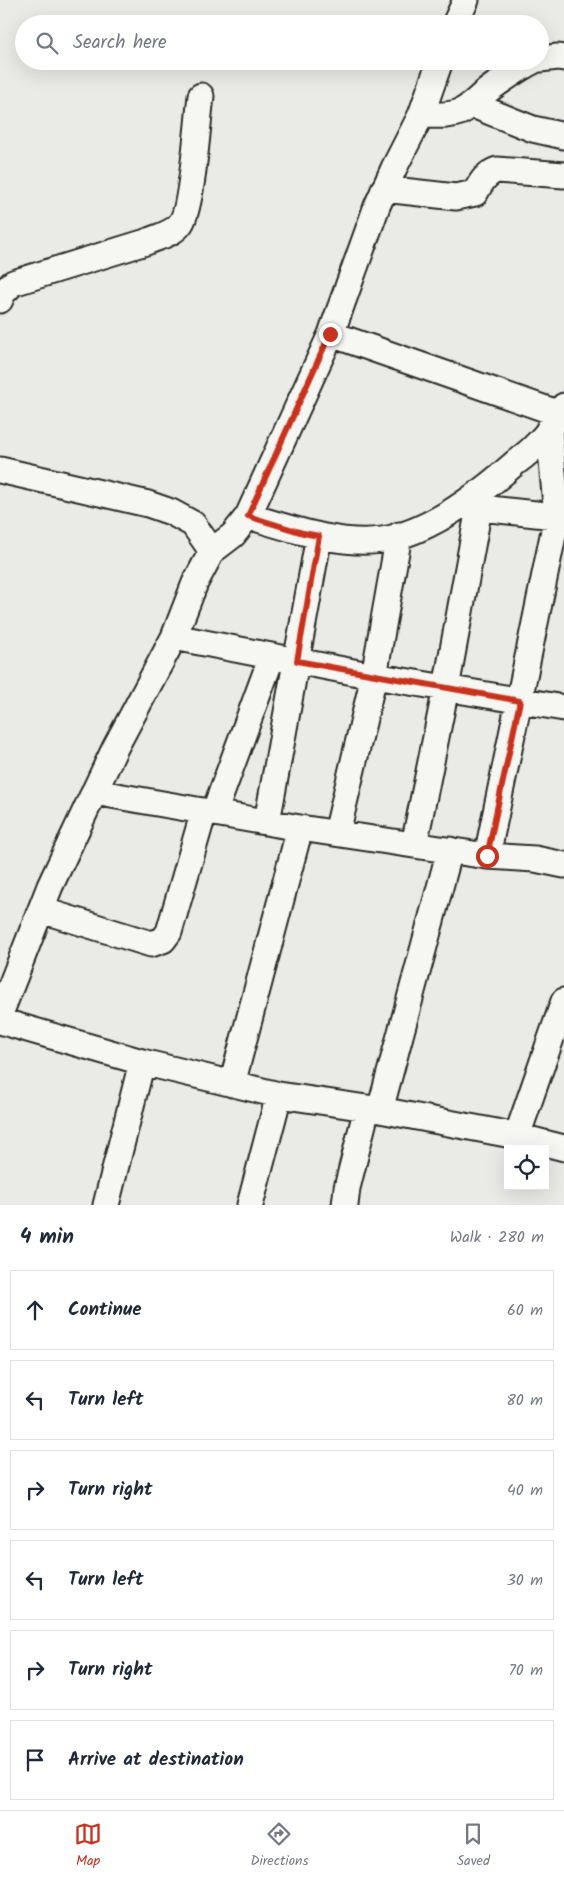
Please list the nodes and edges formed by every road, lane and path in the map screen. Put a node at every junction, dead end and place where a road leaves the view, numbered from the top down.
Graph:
1 (466, 0) edge
2 (459, 15) edge
3 (549, 58) edge
4 (564, 58) edge
5 (437, 70) edge
6 (516, 70) edge
7 (201, 96) dead end
8 (473, 105) junction
9 (421, 115) junction
10 (564, 136) edge
11 (564, 175) edge
12 (384, 189) junction
13 (0, 300) edge
14 (330, 334) junction
15 (558, 416) edge
16 (0, 470) edge
17 (469, 507) junction
18 (248, 516) junction
19 (560, 517) edge
20 (399, 535) junction
21 (319, 536) junction
22 (212, 551) junction
23 (174, 637) junction
24 (272, 656) junction
25 (297, 661) junction
26 (374, 676) junction
27 (446, 688) junction
28 (520, 701) junction
29 (564, 708) edge
30 (94, 792) junction
31 (209, 812) junction
32 (267, 822) junction
33 (300, 828) junction
34 (337, 834) junction
35 (414, 845) junction
36 (450, 850) junction
37 (487, 856) junction
38 (564, 865) edge
39 (41, 910) junction
40 (564, 1001) edge
41 (0, 1014) edge
42 (0, 1021) edge
43 (142, 1062) junction
44 (232, 1084) junction
45 (279, 1094) junction
46 (373, 1109) junction
47 (518, 1136) junction
48 (564, 1148) edge
49 (106, 1205) edge
50 (250, 1205) edge
51 (345, 1205) edge

1 - 2 street
3 - 4 street
5 - 9 street
6 - 8 street
7 - 13 street
8 - 9 street
8 - 10 street
9 - 12 street
11 - 12 street
12 - 14 street
14 - 15 street
14 - 18 street
15 - 17 street
15 - 19 street
16 - 22 street
17 - 19 street
17 - 20 street
17 - 27 street
18 - 21 street
18 - 22 street
19 - 28 street
20 - 21 street
20 - 26 street
21 - 25 street
22 - 23 street
23 - 24 street
23 - 30 street
24 - 25 street
24 - 31 street
25 - 26 street
25 - 32 street
26 - 27 street
26 - 34 street
27 - 28 street
27 - 35 street
28 - 29 street
28 - 37 street
30 - 31 street
30 - 39 street
31 - 32 street
31 - 39 street
32 - 33 street
33 - 34 street
33 - 44 street
34 - 35 street
35 - 36 street
36 - 37 street
36 - 46 street
37 - 38 street
39 - 41 street
40 - 47 street
42 - 43 street
43 - 44 street
43 - 49 street
44 - 45 street
45 - 46 street
45 - 50 street
46 - 47 street
46 - 51 street
47 - 48 street

